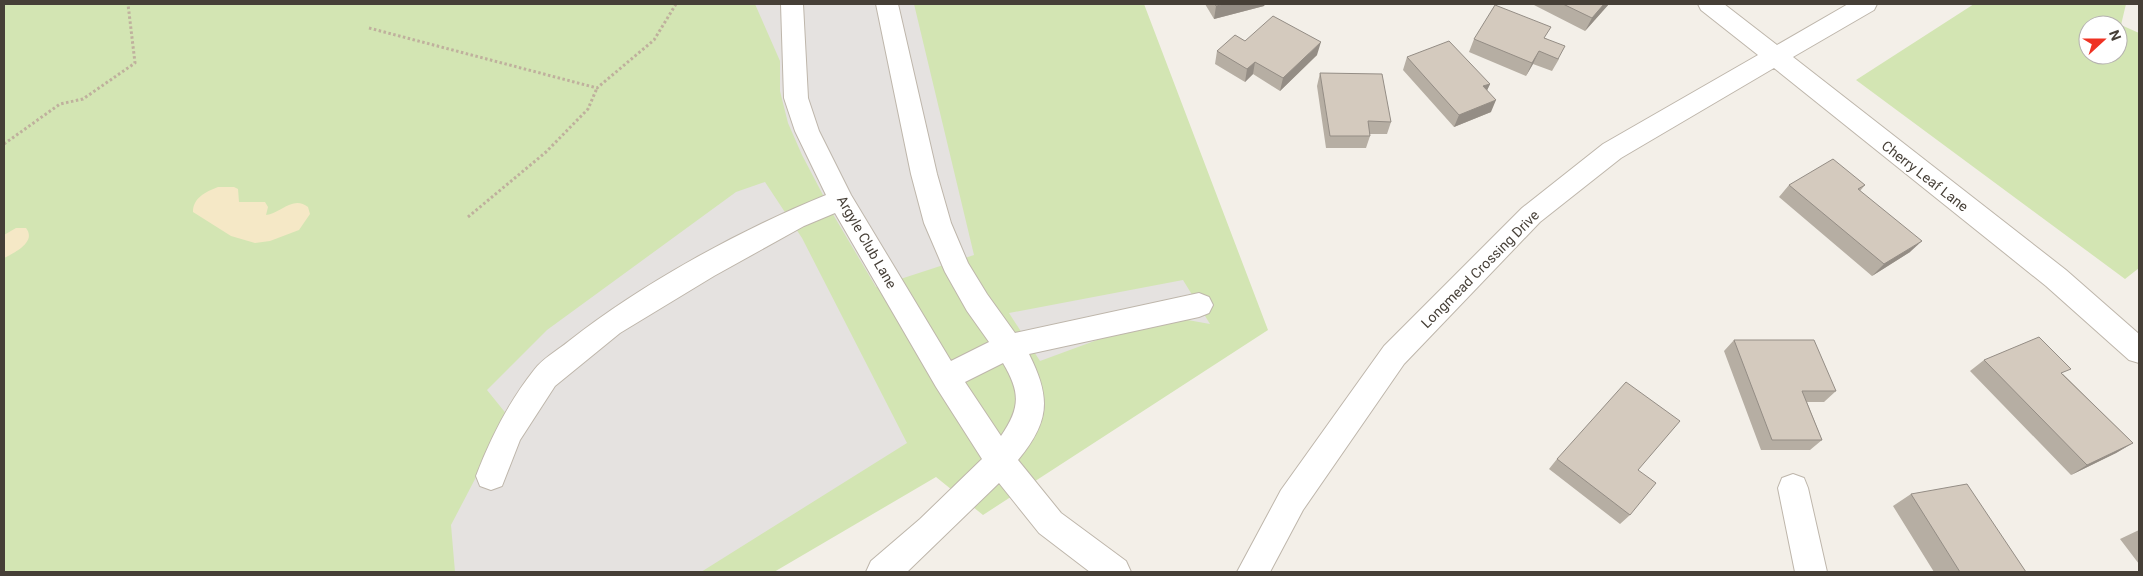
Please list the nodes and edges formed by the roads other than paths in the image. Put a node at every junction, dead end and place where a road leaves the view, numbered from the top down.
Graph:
1 (792, 4) edge
2 (887, 4) edge
3 (1709, 4) edge
4 (1866, 4) edge
5 (1774, 57) junction
6 (841, 200) junction
7 (1199, 305) dead end
8 (1008, 347) junction
9 (2139, 351) edge
10 (946, 378) junction
11 (1000, 461) junction
12 (491, 476) dead end
13 (1793, 488) dead end
14 (882, 572) edge
15 (1115, 572) edge
16 (1253, 572) edge
17 (1811, 572) edge

1 - 6 street, Argyle Club Lane
2 - 8 street
3 - 5 street, Cherry Leaf Lane
4 - 5 street, Longmead Crossing Drive
5 - 9 street, Cherry Leaf Lane
5 - 16 street, Longmead Crossing Drive
6 - 10 street, Argyle Club Lane
6 - 12 street
7 - 8 street
8 - 10 street
8 - 11 street
10 - 11 street, Argyle Club Lane
11 - 14 street
11 - 15 street, Argyle Club Lane
13 - 17 street

